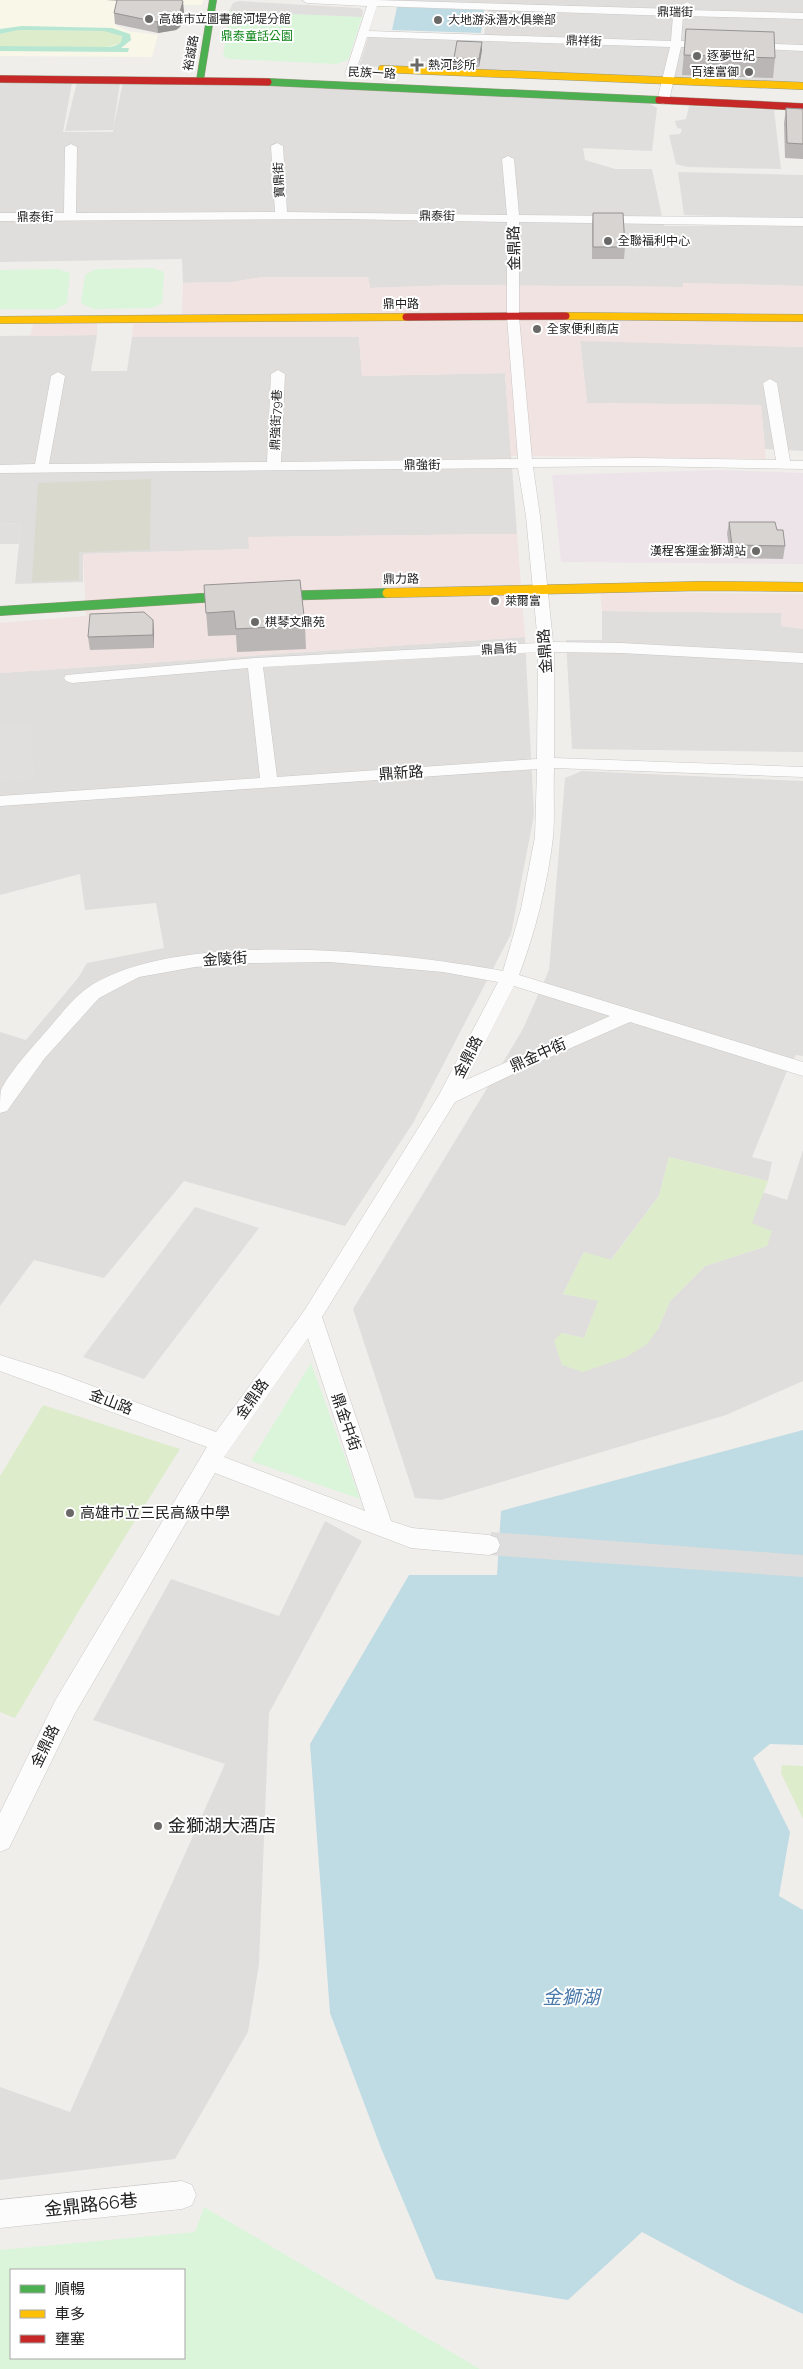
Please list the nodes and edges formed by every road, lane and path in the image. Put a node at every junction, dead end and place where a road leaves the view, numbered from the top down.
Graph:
1 (213, 0) edge
2 (307, 0) edge
3 (695, 0) edge
4 (373, 3) junction
5 (558, 5) edge
6 (678, 12) junction
7 (803, 16) edge
8 (364, 34) junction
9 (677, 44) junction
10 (803, 48) edge
11 (202, 68) junction
12 (355, 69) junction
13 (257, 70) dead end
14 (0, 71) edge
15 (0, 79) edge
16 (803, 86) edge
17 (667, 90) junction
18 (803, 92) edge
19 (803, 100) edge
20 (803, 107) edge
21 (277, 146) dead end
22 (71, 147) dead end
23 (508, 159) dead end
24 (280, 215) junction
25 (0, 217) edge
26 (70, 217) junction
27 (513, 217) junction
28 (803, 222) edge
29 (513, 317) junction
30 (803, 318) edge
31 (0, 320) edge
32 (278, 374) dead end
33 (58, 376) dead end
34 (770, 383) dead end
35 (525, 464) junction
36 (784, 464) junction
37 (803, 465) edge
38 (274, 466) junction
39 (0, 468) edge
40 (41, 468) junction
41 (667, 575) dead end
42 (422, 580) dead end
43 (538, 584) junction
44 (803, 587) edge
45 (0, 611) edge
46 (546, 647) junction
47 (803, 658) edge
48 (255, 664) junction
49 (72, 678) dead end
50 (546, 763) junction
51 (803, 772) edge
52 (269, 782) junction
53 (0, 801) edge
54 (509, 978) junction
55 (630, 1015) junction
56 (803, 1069) edge
57 (448, 1097) junction
58 (0, 1106) edge
59 (310, 1317) junction
60 (0, 1364) edge
61 (215, 1452) junction
62 (382, 1527) junction
63 (489, 1545) dead end
64 (0, 1840) edge
65 (182, 2195) dead end
66 (0, 2214) edge

1 - 11 main road, 裕誠路
2 - 4 street, 鼎瑞街
3 - 6 street
4 - 5 street, 鼎瑞街
4 - 8 street
5 - 6 street, 鼎瑞街
6 - 7 street, 鼎瑞街
6 - 9 street
8 - 9 street, 鼎祥街
8 - 12 street
9 - 10 street, 鼎祥街
9 - 17 street
11 - 14 main road, 民族一路
11 - 15 main road, 民族一路
11 - 17 main road, 民族一路
12 - 13 main road, 民族一路
12 - 17 main road, 民族一路
12 - 17 main road, 民族一路
16 - 17 main road, 民族一路
17 - 18 main road, 民族一路
17 - 19 main road, 民族一路
17 - 20 main road, 民族一路
21 - 24 street, 寶鼎街
22 - 26 street, 鼎泰街
23 - 27 street, 金鼎路
24 - 26 street, 鼎泰街
24 - 27 street, 鼎泰街
25 - 26 street, 鼎泰街
27 - 28 street, 鼎泰街
27 - 29 street, 金鼎路
29 - 30 main road, 鼎中路
29 - 31 main road, 鼎中路
29 - 35 street, 金鼎路
32 - 38 street, 鼎強街79巷
33 - 40 street
34 - 36 street
35 - 36 street, 鼎強街
35 - 38 street, 鼎強街
35 - 43 street, 金鼎路
36 - 37 street, 鼎強街
38 - 40 street, 鼎強街
39 - 40 street, 鼎強街
41 - 43 main road, 鼎力路
42 - 43 main road, 鼎力路
43 - 44 main road, 鼎力路
43 - 45 main road, 鼎力路
43 - 46 street, 金鼎路
46 - 47 street, 鼎昌街
46 - 48 street, 鼎昌街
46 - 50 street, 金鼎路
48 - 49 street, 鼎昌街
48 - 52 street
50 - 51 street, 鼎新路
50 - 52 street, 鼎新路
50 - 54 street, 金鼎路
52 - 53 street, 鼎新路
54 - 55 street
54 - 57 street, 金鼎路
54 - 58 street, 金陵街
55 - 56 street
55 - 57 street, 鼎金中街
57 - 59 street, 金鼎路
59 - 61 street, 金鼎路
59 - 62 street, 鼎金中街
60 - 61 street, 金山路
61 - 62 street, 金山路
61 - 64 street, 金鼎路
62 - 63 street, 金山路
65 - 66 street, 金鼎路66巷

